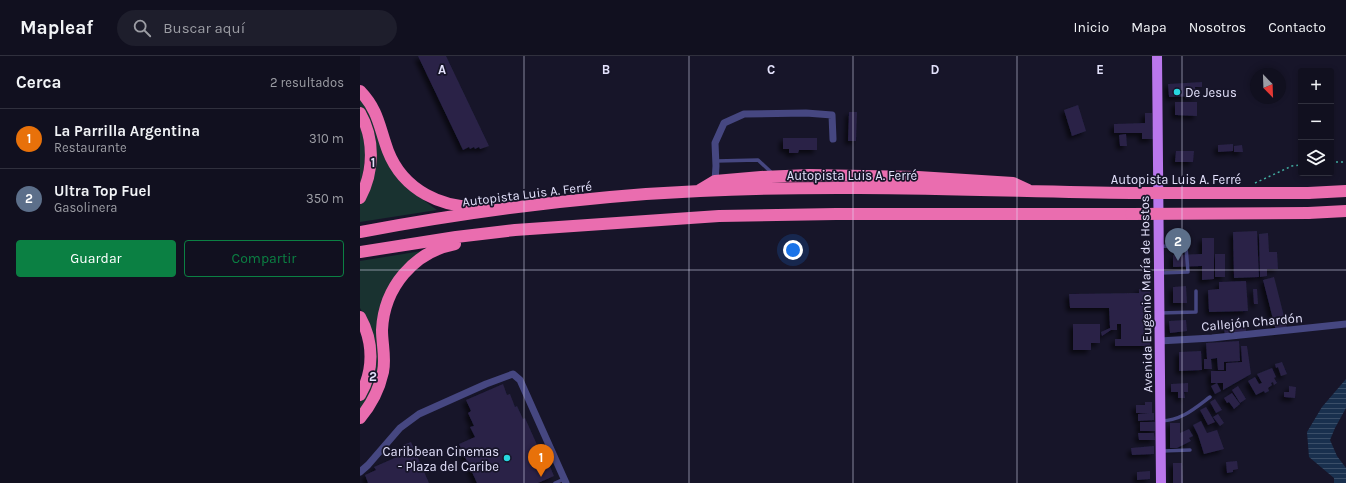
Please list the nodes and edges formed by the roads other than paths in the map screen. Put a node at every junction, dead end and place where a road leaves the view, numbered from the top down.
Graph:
1 (1157, 56) edge
2 (360, 91) edge
3 (360, 113) edge
4 (833, 139) dead end
5 (716, 161) junction
6 (776, 176) junction
7 (714, 181) junction
8 (699, 191) junction
9 (1032, 191) junction
10 (1346, 191) edge
11 (360, 198) edge
12 (558, 203) junction
13 (1346, 211) edge
14 (515, 230) junction
15 (360, 232) edge
16 (1158, 246) junction
17 (360, 252) edge
18 (1159, 273) junction
19 (1196, 291) dead end
20 (1159, 313) junction
21 (360, 317) edge
22 (1346, 324) edge
23 (1160, 341) junction
24 (360, 395) edge
25 (1210, 397) dead end
26 (360, 418) edge
27 (1160, 421) junction
28 (1190, 450) dead end
29 (1161, 452) junction
30 (360, 472) edge
31 (565, 481) edge
32 (555, 483) edge
33 (1161, 483) edge

1 - 16 main road, Avenida Eugenio María de Hostos
2 - 12 highway
3 - 11 highway
4 - 5 street
5 - 6 lane
5 - 7 street
6 - 7 highway
6 - 9 highway
7 - 8 highway
8 - 9 highway, Autopista Luis A. Ferré
8 - 12 highway, Autopista Luis A. Ferré
9 - 10 highway, Autopista Luis A. Ferré, bridge
12 - 15 highway, Autopista Luis A. Ferré
13 - 14 highway, bridge
14 - 17 highway
14 - 26 highway
16 - 18 main road, Avenida Eugenio María de Hostos
16 - 18 lane
18 - 20 main road, Avenida Eugenio María de Hostos
19 - 20 lane
20 - 23 main road, Avenida Eugenio María de Hostos
21 - 24 highway
22 - 23 street, Callejón Chardón
23 - 27 main road, Avenida Eugenio María de Hostos
25 - 27 lane
27 - 29 main road, Avenida Eugenio María de Hostos
28 - 29 lane
29 - 33 main road, Avenida Eugenio María de Hostos
30 - 31 street
31 - 32 lane

